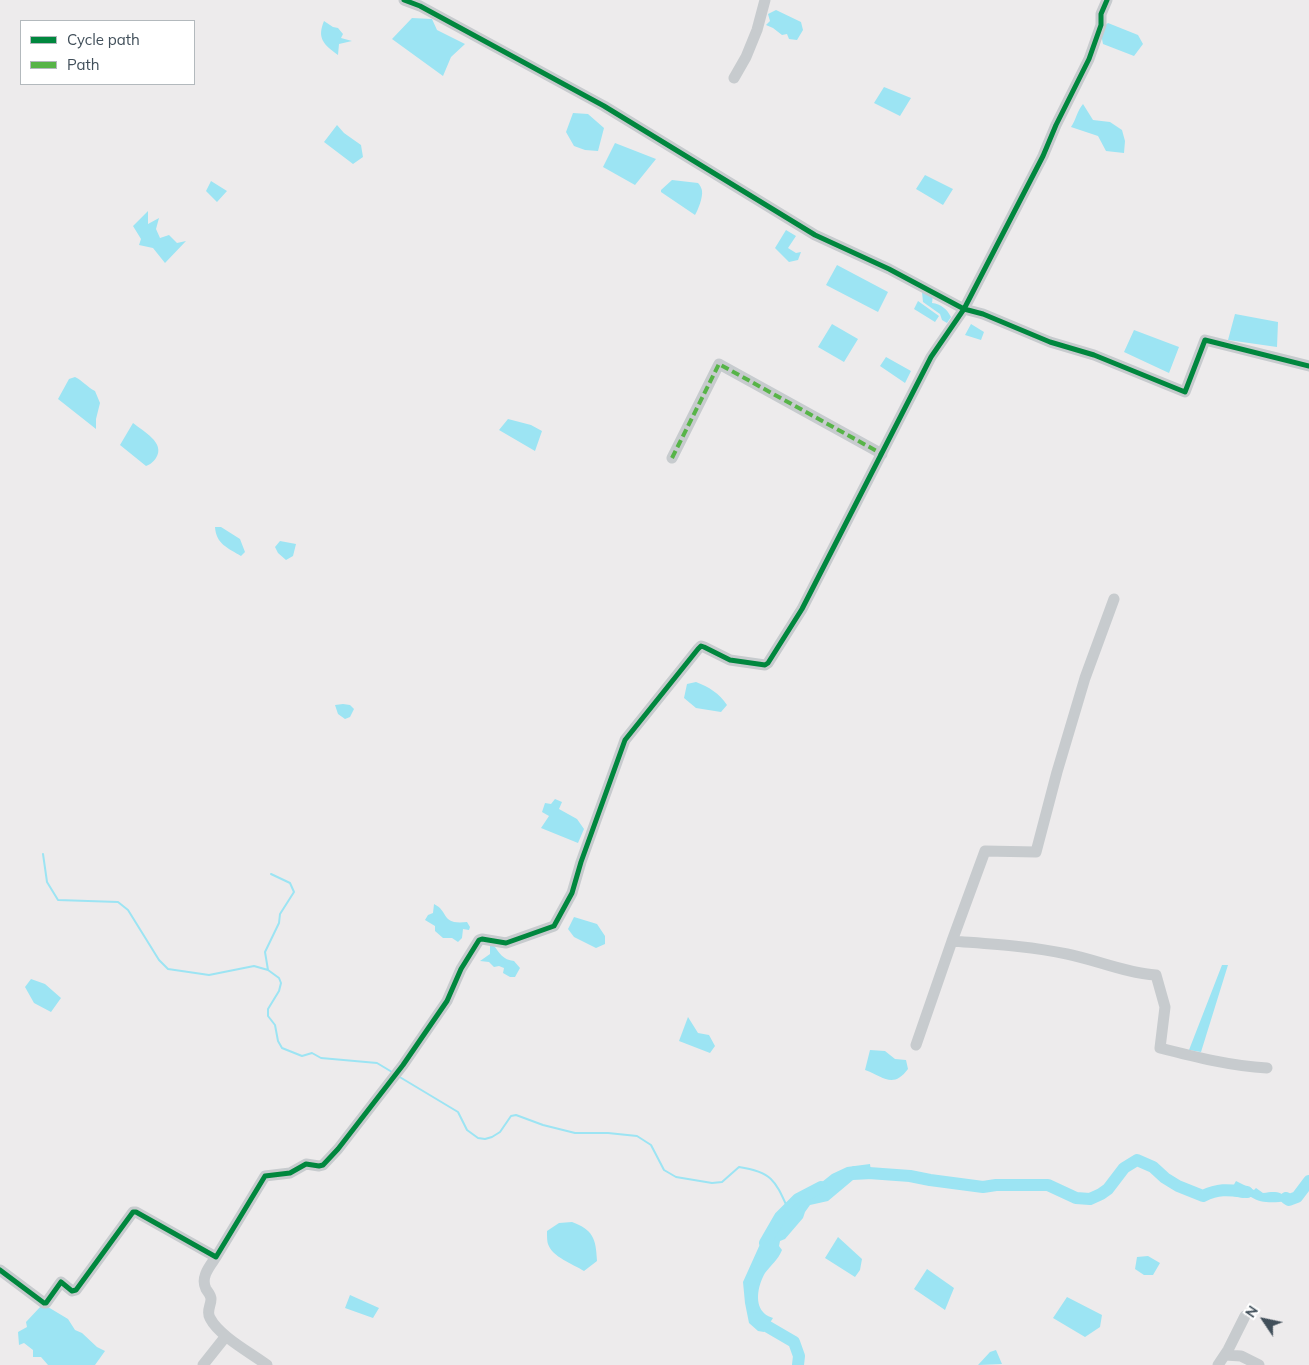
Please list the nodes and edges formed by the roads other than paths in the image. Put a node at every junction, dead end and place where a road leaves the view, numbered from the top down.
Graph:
1 (404, 0) edge
2 (765, 0) edge
3 (1107, 0) edge
4 (734, 78) dead end
5 (964, 309) junction
6 (1309, 366) edge
7 (882, 454) junction
8 (672, 458) dead end
9 (1114, 599) dead end
10 (952, 941) junction
11 (916, 1045) dead end
12 (1267, 1068) dead end
13 (216, 1257) junction
14 (0, 1270) edge
15 (1245, 1316) dead end
16 (226, 1336) junction
17 (1225, 1355) junction
18 (203, 1365) edge
19 (267, 1365) edge
20 (1218, 1365) edge
21 (1259, 1365) edge

1 - 5 street
2 - 4 street
3 - 5 street
5 - 6 street
5 - 7 street
7 - 8 street
7 - 13 street
9 - 10 street
10 - 11 street
10 - 12 street
13 - 14 street
13 - 16 street
15 - 17 street
16 - 18 street
16 - 19 street
17 - 20 street
17 - 21 street

